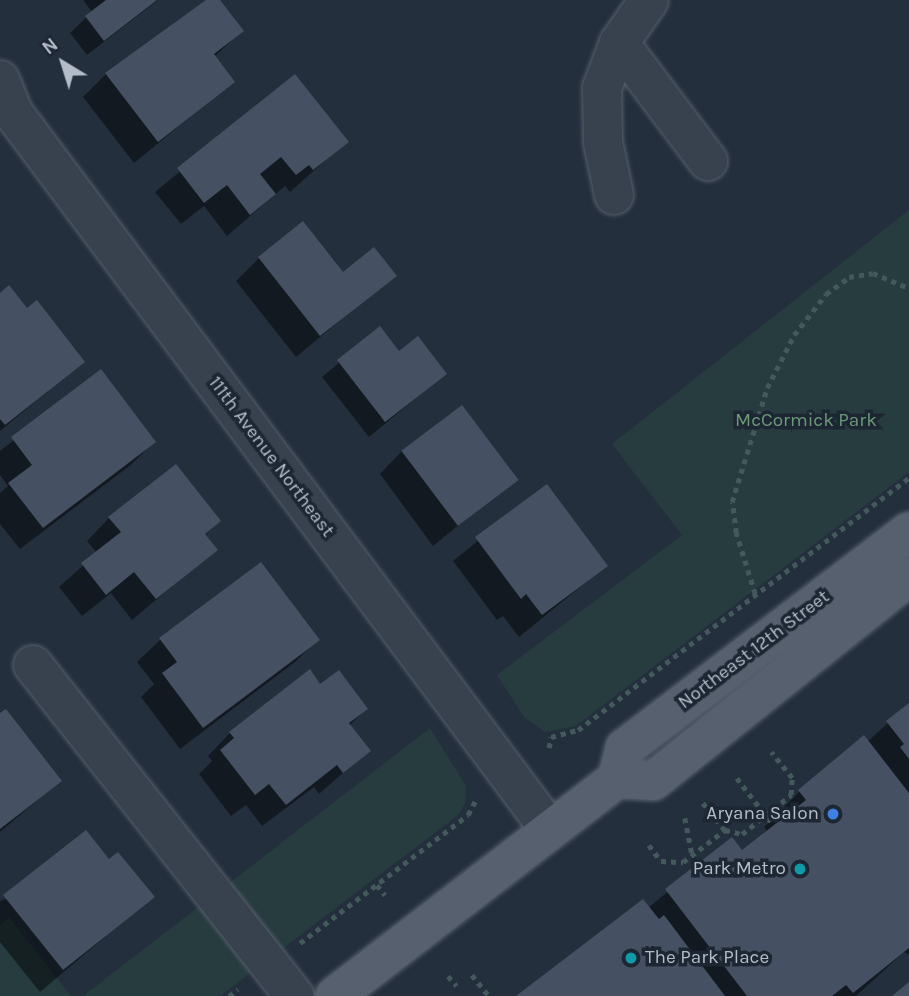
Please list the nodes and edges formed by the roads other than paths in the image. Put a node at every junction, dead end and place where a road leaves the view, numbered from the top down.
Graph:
1 (649, 0) edge
2 (619, 43) junction
3 (0, 80) edge
4 (708, 161) dead end
5 (614, 195) dead end
6 (909, 533) edge
7 (909, 577) edge
8 (33, 665) dead end
9 (617, 779) junction
10 (550, 830) junction
11 (337, 995) edge
12 (294, 996) edge

1 - 2 street
2 - 4 street
2 - 5 street
3 - 10 street, 111th Avenue Northeast
6 - 9 main road, Northeast 12th Street
7 - 9 main road, Northeast 12th Street
8 - 12 street
9 - 10 main road
10 - 11 main road

